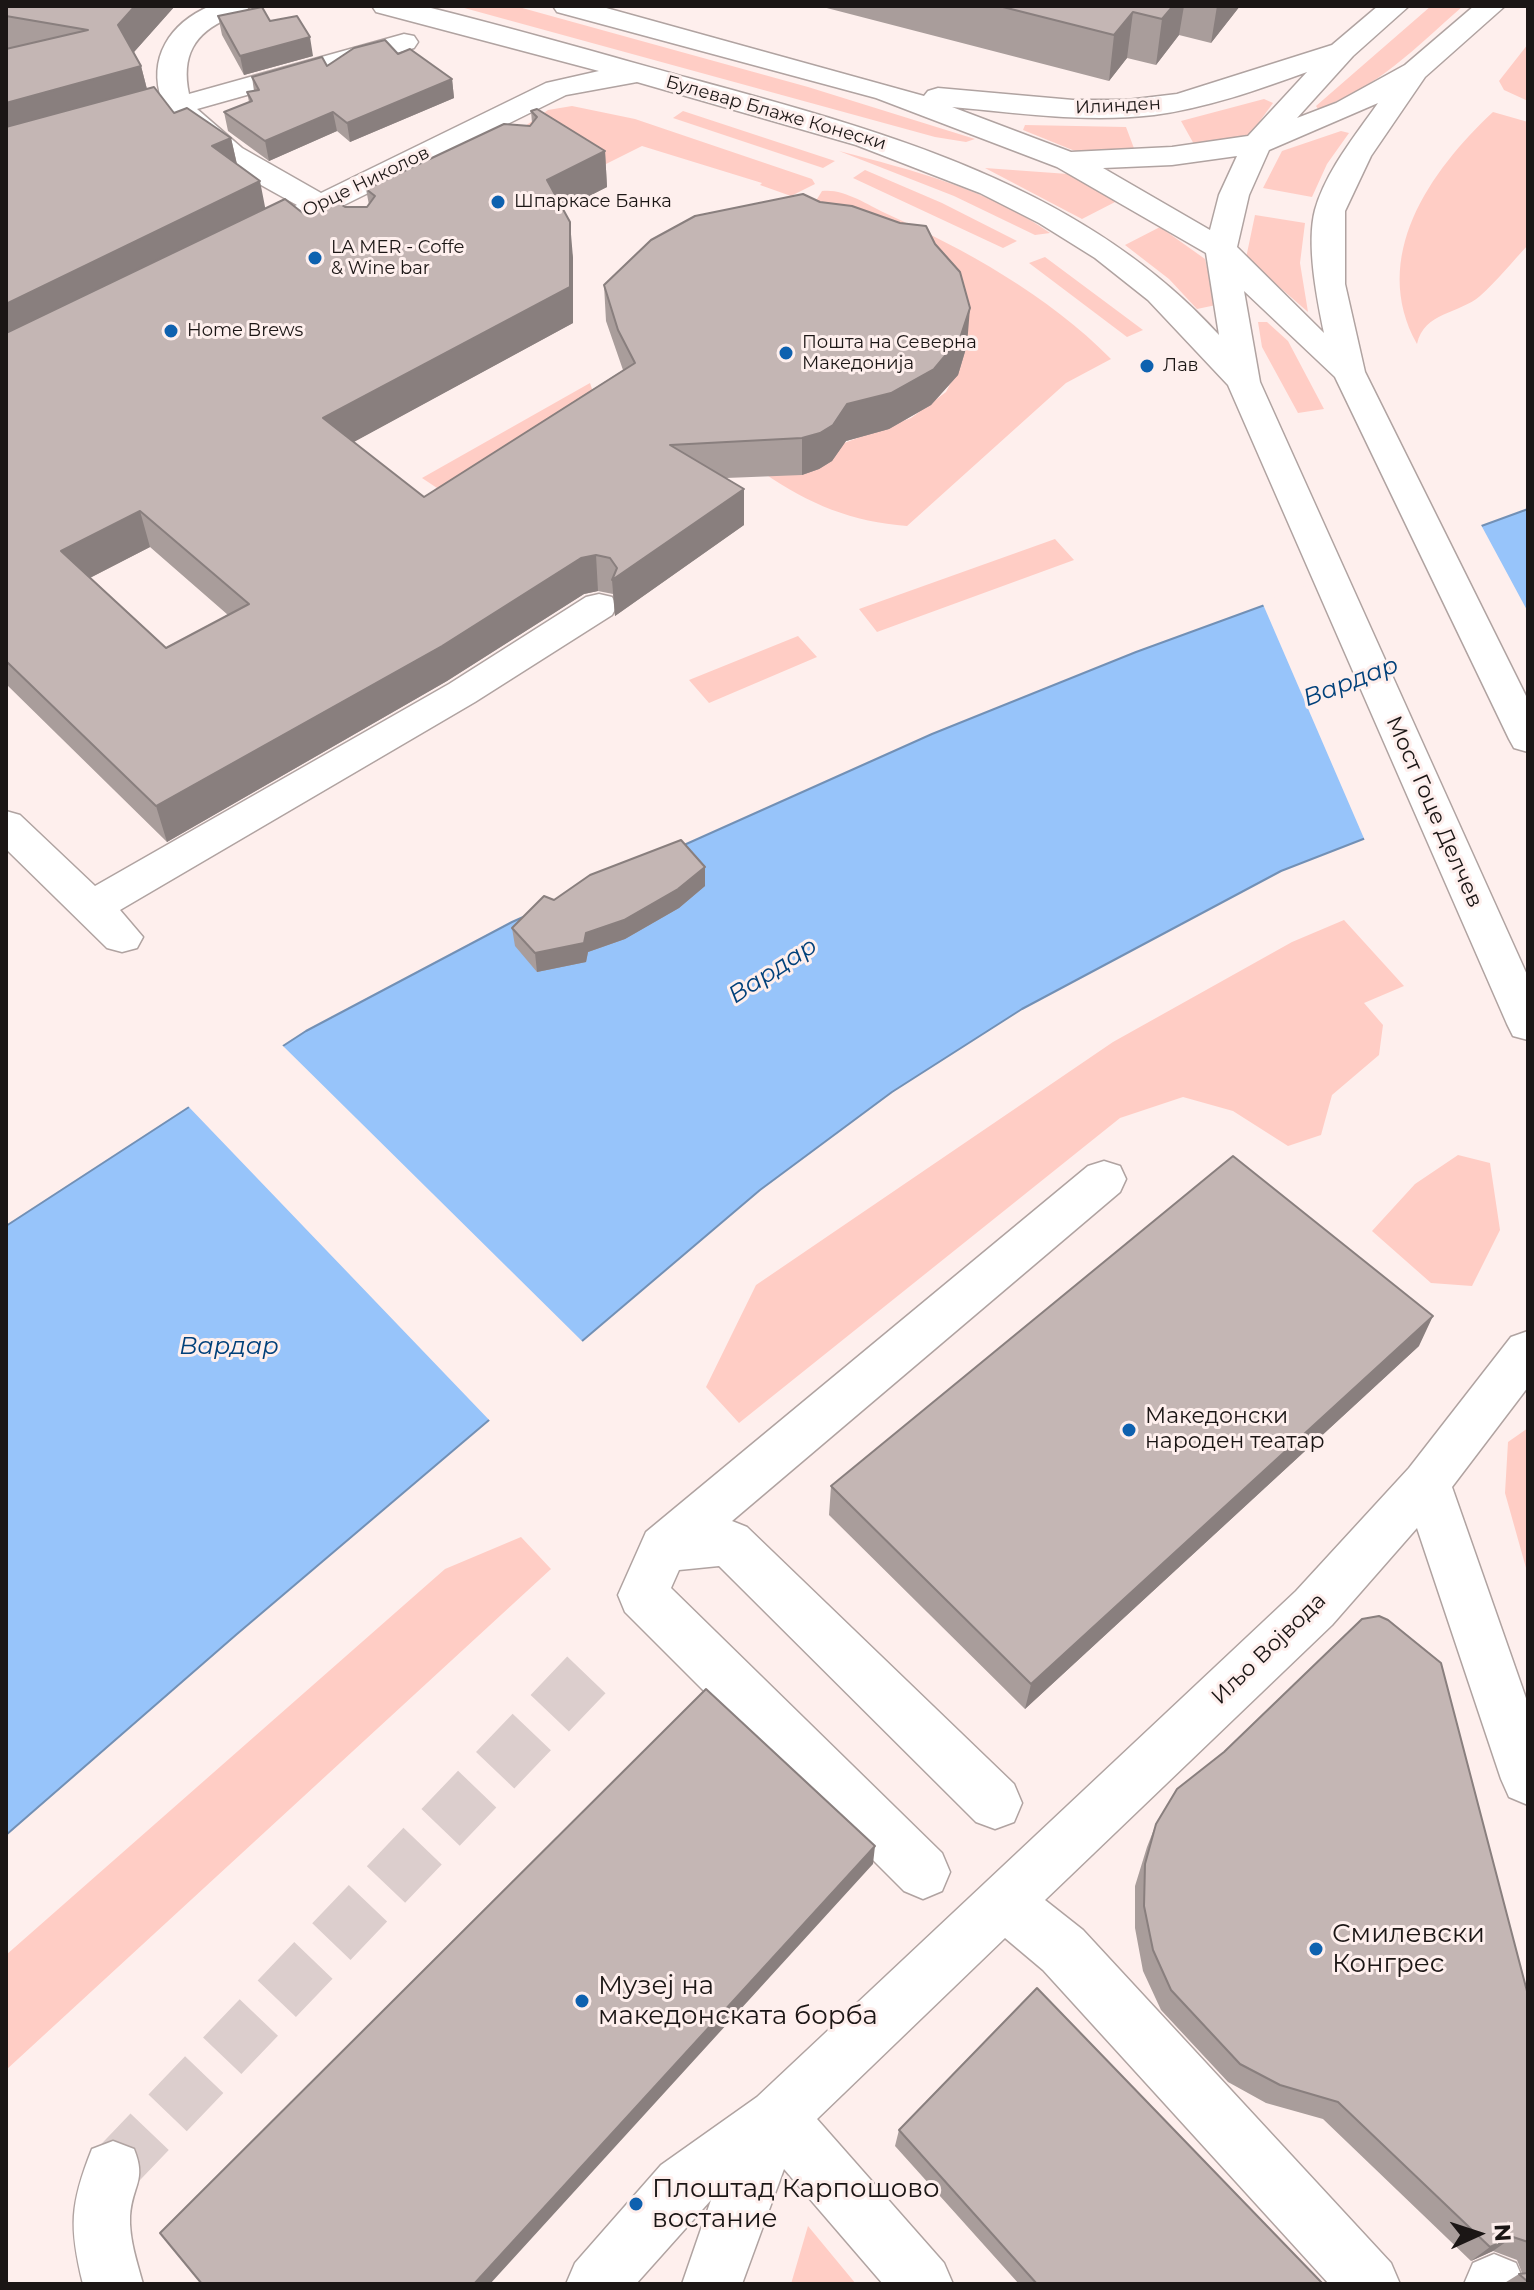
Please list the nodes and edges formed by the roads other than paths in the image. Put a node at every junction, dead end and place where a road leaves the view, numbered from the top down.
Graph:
1 (236, 6) edge
2 (386, 6) edge
3 (567, 6) edge
4 (1395, 6) edge
5 (1491, 6) edge
6 (404, 42) dead end
7 (526, 43) junction
8 (1343, 50) junction
9 (1415, 71) junction
10 (660, 79) junction
11 (556, 89) junction
12 (886, 92) junction
13 (179, 106) junction
14 (480, 126) junction
15 (851, 132) junction
16 (1257, 144) junction
17 (512, 147) edge
18 (6, 154) edge
19 (1068, 161) junction
20 (320, 204) junction
21 (362, 233) edge
22 (1221, 249) junction
23 (220, 254) edge
24 (1349, 372) junction
25 (1243, 382) junction
26 (599, 606) dead end
27 (1528, 739) edge
28 (6, 825) edge
29 (92, 907) junction
30 (122, 937) dead end
31 (1528, 1024) edge
32 (1104, 1179) dead end
33 (1522, 1367) edge
34 (1426, 1483) junction
35 (664, 1548) junction
36 (1524, 1748) edge
37 (995, 1803) dead end
38 (923, 1872) dead end
39 (1003, 1902) junction
40 (777, 2117) junction
41 (113, 2170) tunnel mouth
42 (113, 2284) edge
43 (596, 2284) edge
44 (712, 2284) edge
45 (923, 2284) edge
46 (1370, 2284) edge

1 - 13 street
2 - 7 street, Булевар Блаже Конески
3 - 12 street
4 - 8 street, Илинден
5 - 9 street
6 - 13 street
7 - 10 street, Булевар Блаже Конески
7 - 11 street
8 - 12 street, Илинден
8 - 16 street, Илинден
9 - 16 street
9 - 24 street
10 - 11 street, Орце Николов
10 - 15 street, Булевар Блаже Конески
11 - 14 street, Орце Николов
12 - 19 street
13 - 18 street
13 - 20 street
14 - 17 street
14 - 20 street, Орце Николов
15 - 19 street
15 - 25 street, Булевар Блаже Конески
16 - 19 street
16 - 22 street, Илинден
19 - 22 street
20 - 21 street
20 - 23 street, Орце Николов
22 - 24 street
22 - 25 street, Илинден
24 - 27 street
25 - 31 street, Мост Гоце Делчев
26 - 29 street
28 - 29 street
29 - 30 street
32 - 35 street
33 - 34 street, Иљо Војвода
34 - 36 street
34 - 39 street, Иљо Војвода
35 - 37 street
35 - 38 street
39 - 40 street, Иљо Војвода
39 - 46 street
40 - 43 street, Иљо Војвода
40 - 44 street, Иљо Војвода
40 - 45 street
41 - 42 street

